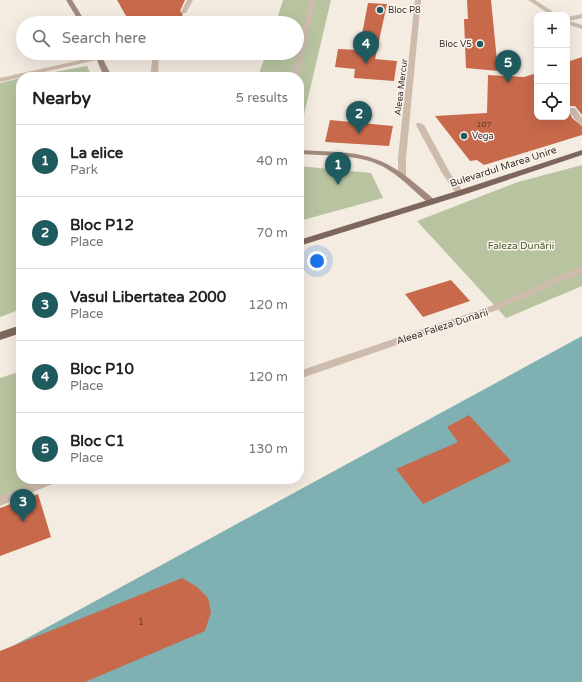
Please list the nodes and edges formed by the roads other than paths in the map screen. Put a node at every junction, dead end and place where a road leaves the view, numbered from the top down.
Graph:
1 (69, 0) edge
2 (190, 0) edge
3 (313, 0) edge
4 (418, 0) edge
5 (531, 0) edge
6 (184, 12) dead end
7 (550, 12) edge
8 (79, 16) edge
9 (582, 16) edge
10 (570, 20) edge
11 (570, 22) edge
12 (582, 27) edge
13 (304, 38) edge
14 (82, 60) edge
15 (100, 60) edge
16 (155, 60) edge
17 (299, 60) edge
18 (33, 72) edge
19 (106, 72) edge
20 (154, 72) edge
21 (296, 72) edge
22 (16, 76) edge
23 (0, 80) edge
24 (572, 110) dead end
25 (582, 123) edge
26 (420, 125) dead end
27 (304, 152) edge
28 (582, 152) edge
29 (402, 176) junction
30 (460, 193) junction
31 (431, 201) junction
32 (304, 241) edge
33 (582, 269) edge
34 (16, 331) edge
35 (0, 336) edge
36 (304, 373) edge
37 (41, 484) edge
38 (0, 501) edge

1 - 8 main road
2 - 6 street
3 - 13 street
4 - 29 street, Aleea Mercur
5 - 7 street
9 - 10 street
11 - 12 street
14 - 18 street
15 - 19 main road
16 - 20 street
17 - 21 street
22 - 23 street
24 - 25 street
26 - 30 street
27 - 29 main road
28 - 30 main road, Bulevardul Marea Unire
29 - 31 main road
30 - 31 main road, Bulevardul Marea Unire
31 - 32 main road, Bulevardul Marea Unire
33 - 36 street, Aleea Faleza Dunării
34 - 35 main road
37 - 38 street

